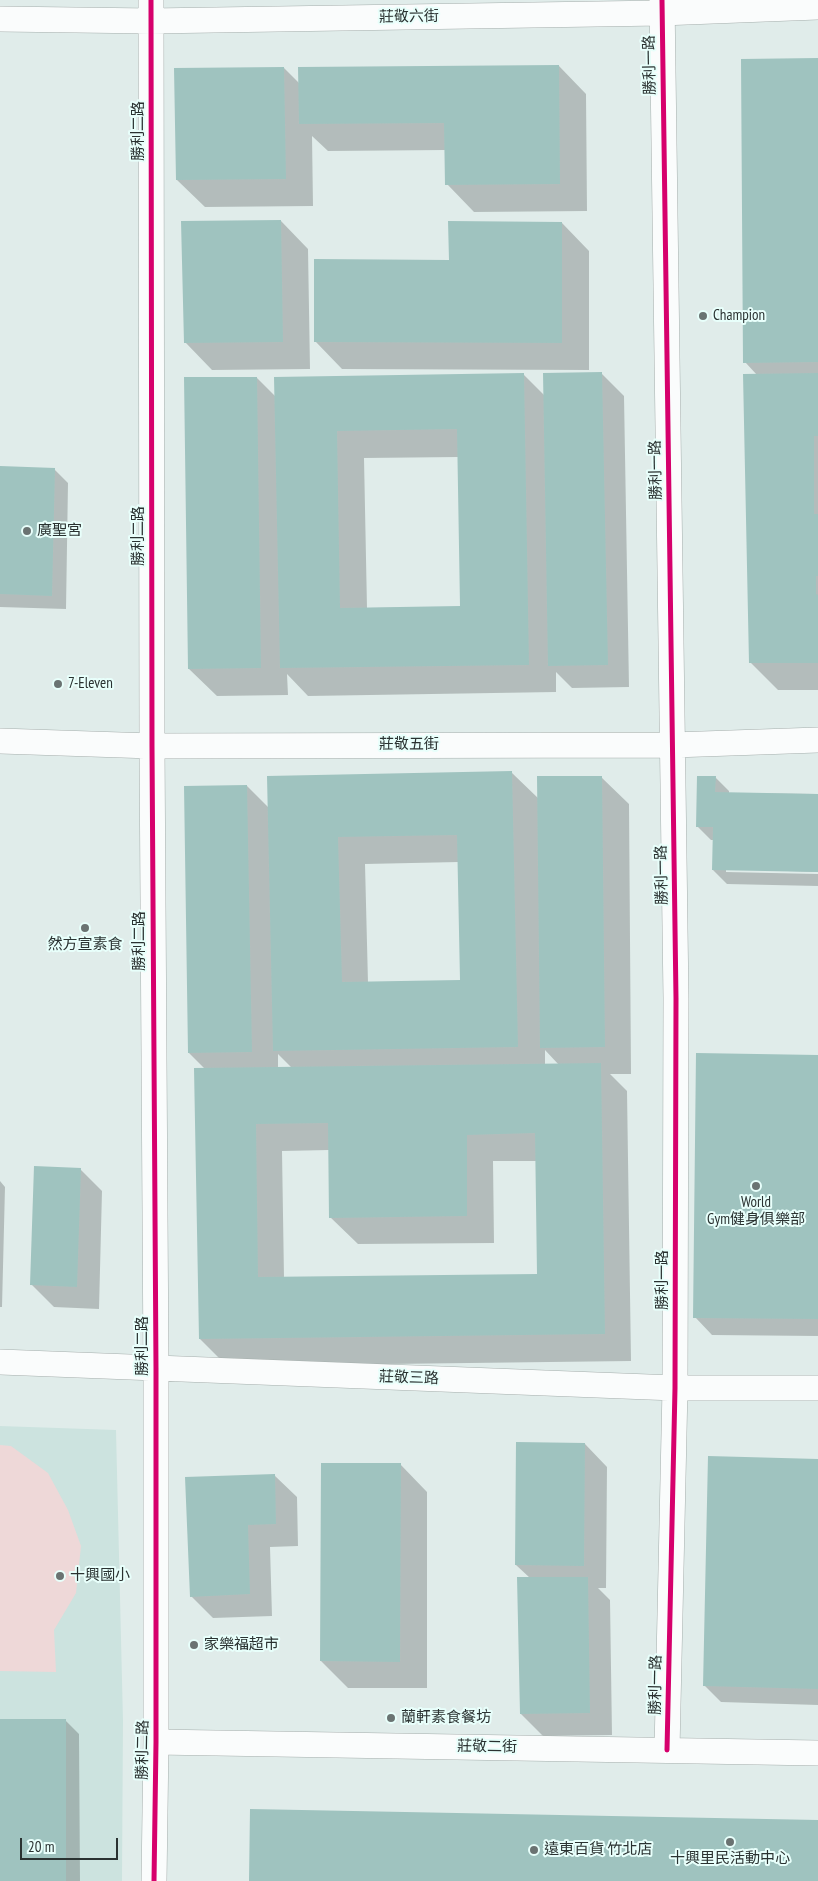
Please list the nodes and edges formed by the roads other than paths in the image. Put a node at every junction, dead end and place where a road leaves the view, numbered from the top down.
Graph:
1 (662, 7) edge
2 (818, 7) edge
3 (151, 11) edge
4 (0, 19) edge
5 (818, 740) edge
6 (0, 741) edge
7 (673, 744) junction
8 (152, 746) junction
9 (0, 1362) edge
10 (156, 1368) junction
11 (675, 1388) junction
12 (818, 1388) edge
13 (156, 1742) junction
14 (667, 1750) junction
15 (818, 1752) edge
16 (154, 1881) edge

1 - 2 street, 莊敬六街
1 - 3 street, 莊敬六街
1 - 7 street, 勝利一路
3 - 4 street, 莊敬六街
3 - 8 street, 勝利二路
5 - 7 street, 莊敬五街
6 - 8 street, 莊敬五街
7 - 8 street, 莊敬五街
7 - 11 street, 勝利一路
8 - 10 street, 勝利二路
9 - 10 street, 莊敬三路
10 - 11 street, 莊敬三路
10 - 13 street, 勝利二路
11 - 12 street, 莊敬三路
11 - 14 street, 勝利一路
13 - 14 street, 莊敬二街
13 - 16 street, 勝利二路
14 - 15 street, 莊敬二街

